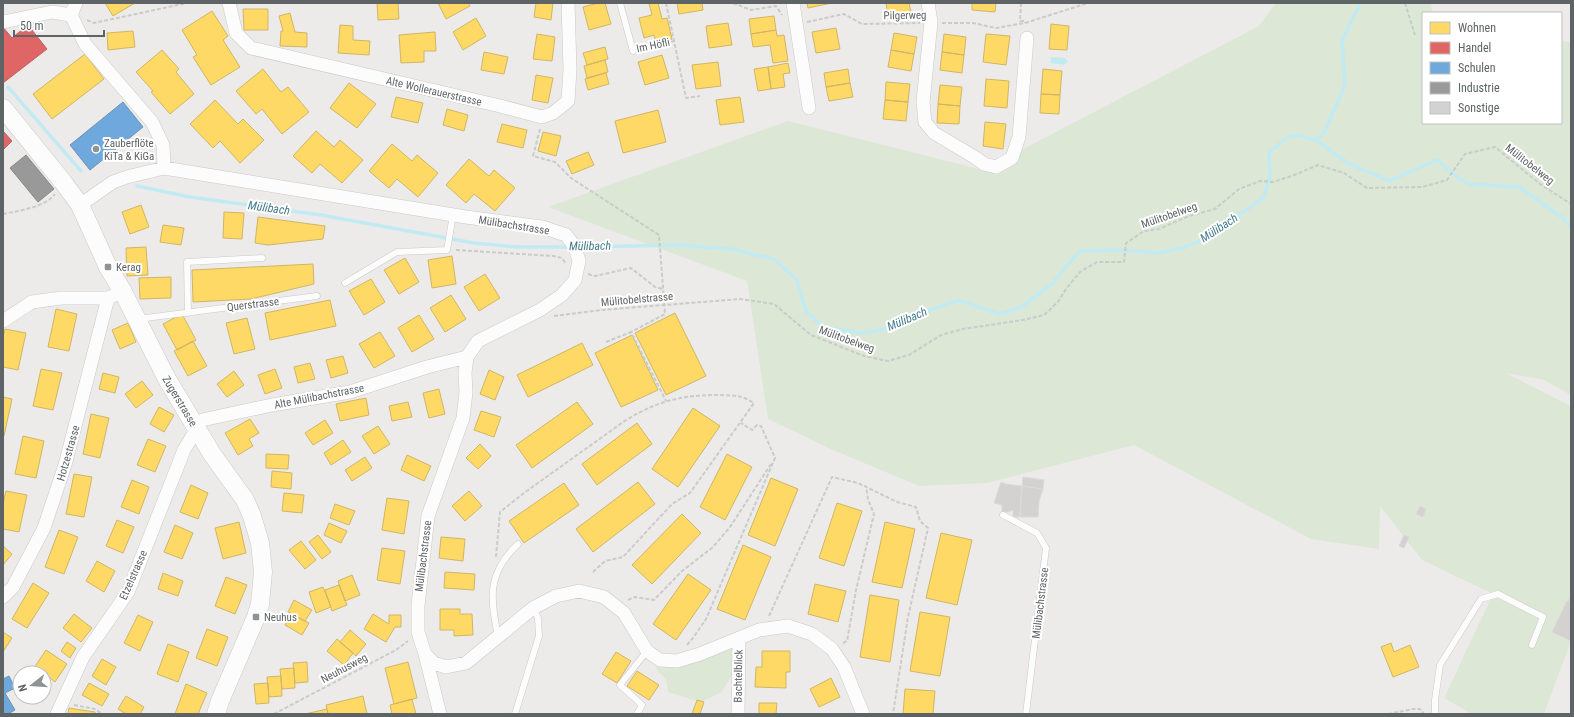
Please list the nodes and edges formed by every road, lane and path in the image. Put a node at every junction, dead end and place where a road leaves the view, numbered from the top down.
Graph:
1 (186, 3) edge
2 (229, 3) edge
3 (568, 3) edge
4 (620, 3) edge
5 (666, 3) edge
6 (733, 3) edge
7 (793, 3) edge
8 (928, 3) edge
9 (1021, 3) edge
10 (1088, 3) edge
11 (1405, 3) edge
12 (74, 9) edge
13 (3, 22) edge
14 (931, 22) junction
15 (1025, 23) junction
16 (796, 24) junction
17 (1415, 35) dead end
18 (1027, 38) dead end
19 (674, 40) junction
20 (633, 51) joint
21 (700, 96) dead end
22 (3, 108) edge
23 (809, 108) dead end
24 (537, 139) dead end
25 (164, 168) junction
26 (63, 182) junction
27 (1570, 202) edge
28 (80, 205) junction
29 (3, 214) edge
30 (453, 215) junction
31 (447, 250) junction
32 (262, 258) dead end
33 (578, 267) junction
34 (345, 283) dead end
35 (571, 284) junction
36 (663, 289) junction
37 (115, 295) junction
38 (317, 296) dead end
39 (740, 299) joint
40 (664, 305) junction
41 (540, 310) junction
42 (188, 313) junction
43 (136, 319) junction
44 (3, 320) edge
45 (631, 332) junction
46 (606, 342) dead end
47 (467, 357) junction
48 (666, 401) junction
49 (741, 423) junction
50 (197, 428) junction
51 (775, 458) junction
52 (866, 486) junction
53 (1003, 515) dead end
54 (518, 544) dead end
55 (496, 558) dead end
56 (593, 572) dead end
57 (3, 598) edge
58 (615, 606) junction
59 (533, 608) junction
60 (764, 629) junction
61 (418, 632) junction
62 (498, 636) junction
63 (739, 638) junction
64 (1532, 644) dead end
65 (832, 650) junction
66 (647, 651) junction
67 (426, 654) junction
68 (670, 661) junction
69 (59, 708) edge
70 (278, 713) edge
71 (102, 714) edge
72 (216, 714) edge
73 (274, 714) edge
74 (440, 714) edge
75 (515, 714) edge
76 (637, 714) edge
77 (738, 714) edge
78 (862, 714) edge
79 (893, 714) edge
80 (1026, 714) edge
81 (1388, 714) edge
82 (1424, 714) edge
83 (1435, 714) edge

1 - 12 path
2 - 3 street, Alte Wollerauerstrasse
4 - 20 lane, Im Höfli
5 - 19 path, Im Höfli
6 - 16 path
7 - 16 street
8 - 14 street
9 - 15 path
10 - 15 path, Pilgerweg
11 - 17 path
12 - 13 street
12 - 25 street
14 - 15 path, Pilgerweg
14 - 16 path, Pilgerweg
14 - 18 street
16 - 23 street
19 - 20 path, Im Höfli
19 - 21 path, Im Höfli
22 - 26 main road, Zugerstrasse
24 - 36 path
25 - 28 street, Mülibachstrasse
25 - 30 street, Mülibachstrasse
26 - 28 main road, Zugerstrasse
26 - 29 path
27 - 39 path, Mülitobelweg
28 - 37 main road, Zugerstrasse
30 - 31 lane
30 - 33 street, Mülibachstrasse
31 - 34 lane
31 - 35 path
32 - 42 lane
33 - 35 street
33 - 36 path
35 - 41 street
36 - 40 path
37 - 43 main road, Zugerstrasse
37 - 44 street
37 - 57 street, Hotzestrasse
38 - 42 lane, Querstrasse
39 - 40 path, Mülitobelstrasse
40 - 41 path, Mülitobelstrasse
40 - 45 path
41 - 47 street
42 - 43 lane, Querstrasse
43 - 50 main road, Zugerstrasse
45 - 46 path
45 - 48 path
47 - 50 street, Alte Mülibachstrasse
47 - 61 street, Mülibachstrasse
48 - 49 path
48 - 55 path
49 - 51 path
49 - 56 path
50 - 69 street, Etzelstrasse
50 - 72 main road, Zugerstrasse
51 - 58 path
51 - 68 path
52 - 60 path
52 - 65 path
52 - 79 path
53 - 80 lane, Mülibachstrasse
54 - 62 lane
58 - 59 street
58 - 66 street
59 - 62 street
59 - 75 lane
60 - 63 street
60 - 65 street
61 - 67 street, Mülibachstrasse
61 - 70 path, Neuhusweg
62 - 67 street
63 - 68 street
63 - 77 street, Bachtelblick
64 - 83 lane
65 - 78 street
66 - 68 street
66 - 76 lane
67 - 74 street, Mülibachstrasse
69 - 71 path
70 - 73 path, Neuhusweg
81 - 82 path

